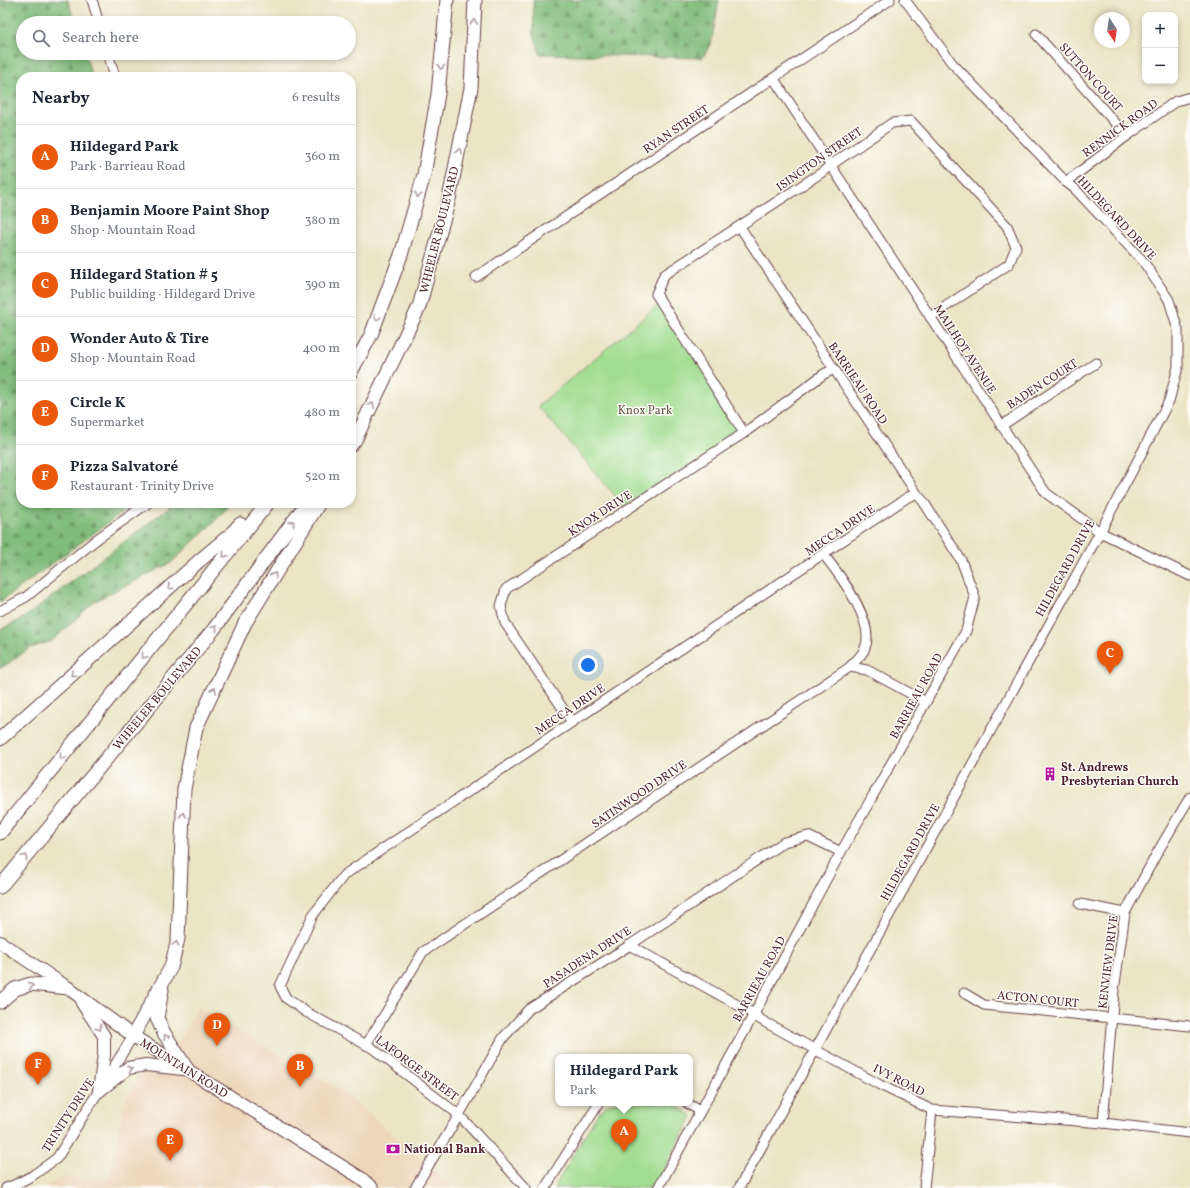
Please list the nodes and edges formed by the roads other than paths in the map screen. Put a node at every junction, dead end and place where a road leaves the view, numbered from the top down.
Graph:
1 (92, 0) edge
2 (447, 0) edge
3 (475, 0) edge
4 (890, 0) edge
5 (905, 0) edge
6 (97, 16) edge
7 (1036, 34) dead end
8 (110, 60) edge
9 (114, 72) edge
10 (774, 79) junction
11 (1190, 97) edge
12 (1127, 136) junction
13 (830, 165) junction
14 (1066, 182) junction
15 (740, 227) junction
16 (476, 277) dead end
17 (930, 316) junction
18 (356, 363) edge
19 (1096, 363) dead end
20 (834, 369) junction
21 (1001, 426) junction
22 (744, 433) junction
23 (356, 436) edge
24 (917, 494) junction
25 (141, 508) edge
26 (255, 508) edge
27 (264, 508) edge
28 (303, 508) edge
29 (316, 508) edge
30 (1100, 532) junction
31 (824, 555) junction
32 (1189, 575) edge
33 (0, 611) edge
34 (850, 667) junction
35 (926, 702) junction
36 (572, 722) junction
37 (0, 739) edge
38 (1190, 797) edge
39 (0, 833) edge
40 (842, 852) junction
41 (0, 887) edge
42 (1080, 904) dead end
43 (1125, 913) junction
44 (0, 942) edge
45 (629, 945) junction
46 (163, 981) junction
47 (280, 986) joint
48 (73, 991) junction
49 (964, 993) dead end
50 (0, 1002) edge
51 (754, 1014) junction
52 (1112, 1019) junction
53 (1190, 1026) edge
54 (133, 1036) junction
55 (366, 1045) junction
56 (816, 1049) junction
57 (188, 1069) junction
58 (99, 1090) junction
59 (597, 1106) edge
60 (692, 1106) edge
61 (932, 1110) junction
62 (700, 1111) junction
63 (460, 1115) junction
64 (1103, 1123) junction
65 (1190, 1133) edge
66 (6, 1188) edge
67 (372, 1188) edge
68 (415, 1188) edge
69 (526, 1188) edge
70 (546, 1188) edge
71 (658, 1188) edge
72 (739, 1188) edge
73 (924, 1188) edge

1 - 6 street
2 -> 18 highway
23 -> 3 highway, WHEELER BOULEVARD
4 - 10 street, RYAN STREET
5 - 14 street, HILDEGARD DRIVE
7 - 12 street, SUTTON COURT
8 - 9 street
10 - 13 street, MAILHOT AVENUE
10 - 16 street, RYAN STREET
11 - 12 street, RENNICK ROAD
12 - 14 street, RENNICK ROAD
13 - 15 street, ISINGTON STREET
13 - 17 street, MAILHOT AVENUE
13 - 17 street, ISINGTON STREET
14 - 30 street, HILDEGARD DRIVE
15 - 20 street, BARRIEAU ROAD
15 - 22 street, ISINGTON STREET
17 - 21 street, MAILHOT AVENUE
19 - 21 street, BADEN COURT
20 - 22 street, KNOX DRIVE
20 - 24 street, BARRIEAU ROAD
21 - 30 street, MAILHOT AVENUE
22 - 36 street, KNOX DRIVE
24 - 31 street, MECCA DRIVE
24 - 35 street, BARRIEAU ROAD
25 - 33 street
26 -> 37 highway
27 -> 39 highway
41 -> 28 highway, WHEELER BOULEVARD
46 -> 29 highway
30 - 32 street, MAILHOT AVENUE
30 - 56 street, HILDEGARD DRIVE
31 - 34 street, SATINWOOD DRIVE
31 - 36 street, MECCA DRIVE
34 - 35 street
34 - 55 street, SATINWOOD DRIVE
35 - 40 street, BARRIEAU ROAD
36 - 47 street, MECCA DRIVE
38 - 43 street, KENVIEW DRIVE
40 - 45 street, PASADENA DRIVE
40 - 51 street, BARRIEAU ROAD
42 - 43 street
43 - 52 street, KENVIEW DRIVE
44 - 48 main road, MOUNTAIN ROAD
45 - 51 street, IVY ROAD
45 - 63 street, PASADENA DRIVE
46 - 54 highway
57 -> 46 highway
47 - 55 street, LAFORGE STREET
50 -> 48 highway
48 - 54 main road, MOUNTAIN ROAD
48 -> 58 main road
49 - 52 street, ACTON COURT
51 - 56 street, IVY ROAD
51 - 62 street, BARRIEAU ROAD
52 - 53 street, ACTON COURT
52 - 64 street, KENVIEW DRIVE
54 - 57 main road, MOUNTAIN ROAD
54 - 58 street, TRINITY DRIVE
55 - 63 street, LAFORGE STREET
56 - 61 street, IVY ROAD
56 - 72 street, HILDEGARD DRIVE
58 -> 57 main road
57 - 67 main road, MOUNTAIN ROAD
58 - 66 street, TRINITY DRIVE
59 - 70 street
60 - 62 street
61 - 64 street, IVY ROAD
61 - 73 street
62 - 71 street, BARRIEAU ROAD
63 - 68 street, PASADENA DRIVE
63 - 69 street, LAFORGE STREET
64 - 65 street, IVY ROAD

